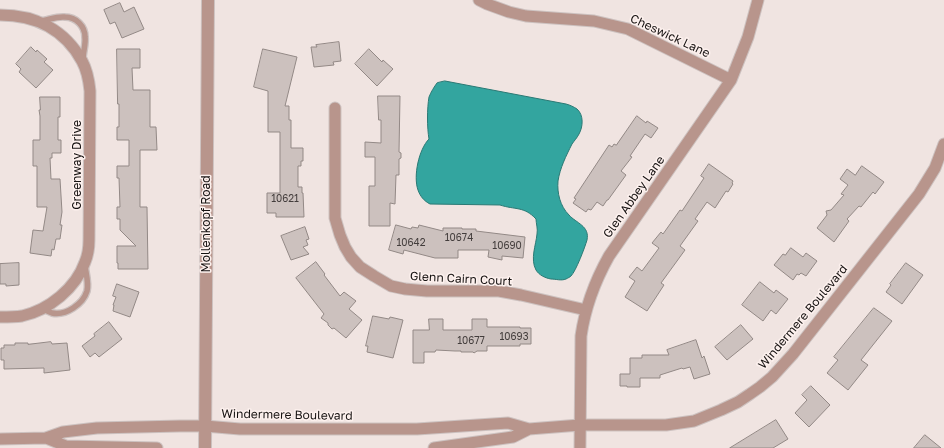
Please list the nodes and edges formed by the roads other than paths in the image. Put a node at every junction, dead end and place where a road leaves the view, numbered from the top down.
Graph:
1 (208, 0) edge
2 (479, 0) edge
3 (758, 0) edge
4 (0, 15) edge
5 (38, 21) junction
6 (82, 61) junction
7 (731, 80) junction
8 (335, 108) dead end
9 (944, 144) edge
10 (85, 263) junction
11 (43, 309) junction
12 (586, 310) junction
13 (0, 317) edge
14 (580, 425) junction
15 (205, 426) junction
16 (529, 429) junction
17 (0, 438) edge
18 (46, 438) junction
19 (157, 448) edge
20 (205, 448) edge
21 (434, 448) edge
22 (580, 448) edge

1 - 15 street, Mollenkopf Road
2 - 7 street, Cheswick Lane
3 - 7 street, Glen Abbey Lane
4 - 5 street, Greenway Drive
5 - 6 street, Greenway Drive
5 - 6 lane
6 - 10 street, Greenway Drive
7 - 12 street, Glen Abbey Lane
8 - 12 street, Glenn Cairn Court
9 - 14 street, Windermere Boulevard
10 - 11 street, Greenway Drive
10 - 11 lane
11 - 13 street, Greenway Drive
12 - 14 street, Glen Abbey Lane
14 - 16 street, Windermere Boulevard
14 - 22 street, Glen Abbey Lane
15 - 16 street, Windermere Boulevard
15 - 18 street, Windermere Boulevard
15 - 20 street, Mollenkopf Road
16 - 21 street, Windermere Boulevard
17 - 18 street, Windermere Boulevard
18 - 19 street, Windermere Boulevard

